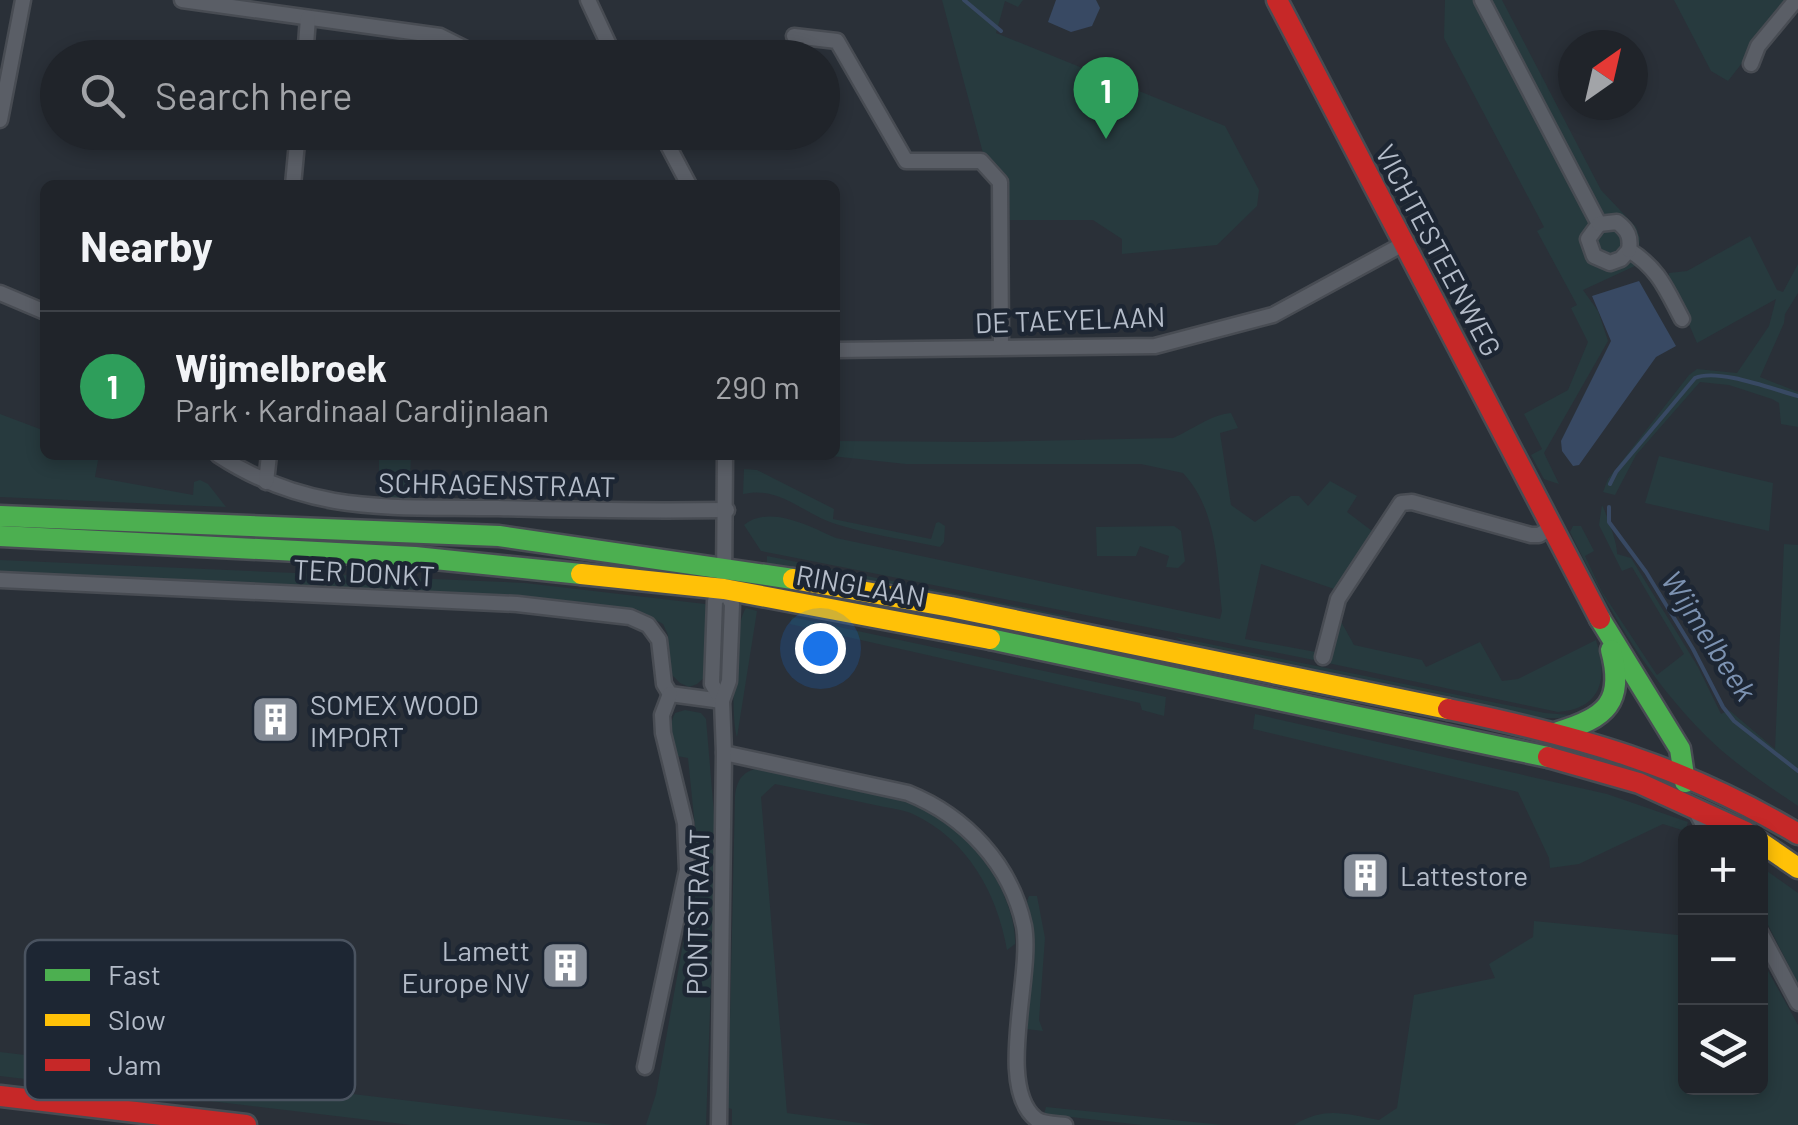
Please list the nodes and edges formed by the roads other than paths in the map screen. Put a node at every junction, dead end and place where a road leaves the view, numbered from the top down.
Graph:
1 (23, 0) edge
2 (182, 0) edge
3 (588, 0) edge
4 (1277, 0) edge
5 (1482, 0) edge
6 (1796, 0) edge
7 (308, 18) junction
8 (794, 36) dead end
9 (306, 40) edge
10 (448, 40) edge
11 (607, 40) edge
12 (828, 40) edge
13 (840, 46) edge
14 (1751, 64) dead end
15 (0, 120) edge
16 (296, 150) edge
17 (670, 150) edge
18 (293, 180) edge
19 (686, 180) edge
20 (1599, 224) junction
21 (1405, 244) junction
22 (1629, 250) junction
23 (0, 292) edge
24 (40, 310) edge
25 (1682, 319) dead end
26 (1001, 346) junction
27 (840, 350) edge
28 (227, 460) edge
29 (268, 460) edge
30 (725, 460) edge
31 (266, 482) junction
32 (726, 510) junction
33 (0, 516) edge
34 (1552, 527) junction
35 (0, 536) edge
36 (725, 578) junction
37 (0, 580) edge
38 (1600, 619) junction
39 (1323, 657) dead end
40 (670, 694) junction
41 (722, 701) junction
42 (1558, 732) junction
43 (724, 752) junction
44 (1682, 773) junction
45 (1692, 806) junction
46 (1703, 825) edge
47 (1731, 825) edge
48 (1798, 834) edge
49 (1768, 847) edge
50 (1798, 868) edge
51 (1768, 947) edge
52 (1798, 1003) edge
53 (645, 1067) dead end
54 (0, 1096) edge
55 (25, 1099) edge
56 (34, 1100) edge
57 (246, 1125) edge
58 (718, 1125) edge
59 (1065, 1125) edge

1 - 15 street
2 - 7 street
3 - 11 street
4 - 21 main road, VICHTESTEENWEG
5 - 20 street
6 - 14 street
7 - 9 street
7 - 10 street
8 - 12 street
13 - 26 street
16 - 18 street
17 - 19 street
20 - 22 street
20 - 22 street
21 - 26 street, DE TAEYELAAN
21 - 34 main road, VICHTESTEENWEG
22 - 25 street
23 - 24 street
26 - 27 street, DE TAEYELAAN
28 - 31 street, SCHRAGENSTRAAT
29 - 31 street
30 - 32 street, PONTSTRAAT
31 - 32 street, SCHRAGENSTRAAT
32 - 36 street, PONTSTRAAT
33 - 36 main road, RINGLAAN
34 - 38 main road, VICHTESTEENWEG
34 - 39 street
35 - 36 main road, RINGLAAN
36 - 41 street, PONTSTRAAT
36 - 42 main road, RINGLAAN
36 - 45 main road, RINGLAAN
37 - 40 street, TER DONKT
38 - 42 main road
38 - 44 main road
40 - 41 street
40 - 53 street, TER DONKT
41 - 43 street, PONTSTRAAT
42 - 44 main road, RINGLAAN
43 - 58 street, PONTSTRAAT
43 - 59 street
44 - 45 main road
44 - 48 main road
45 - 46 street
45 - 47 main road
49 - 50 main road
51 - 52 street
54 - 55 main road
56 - 57 main road

